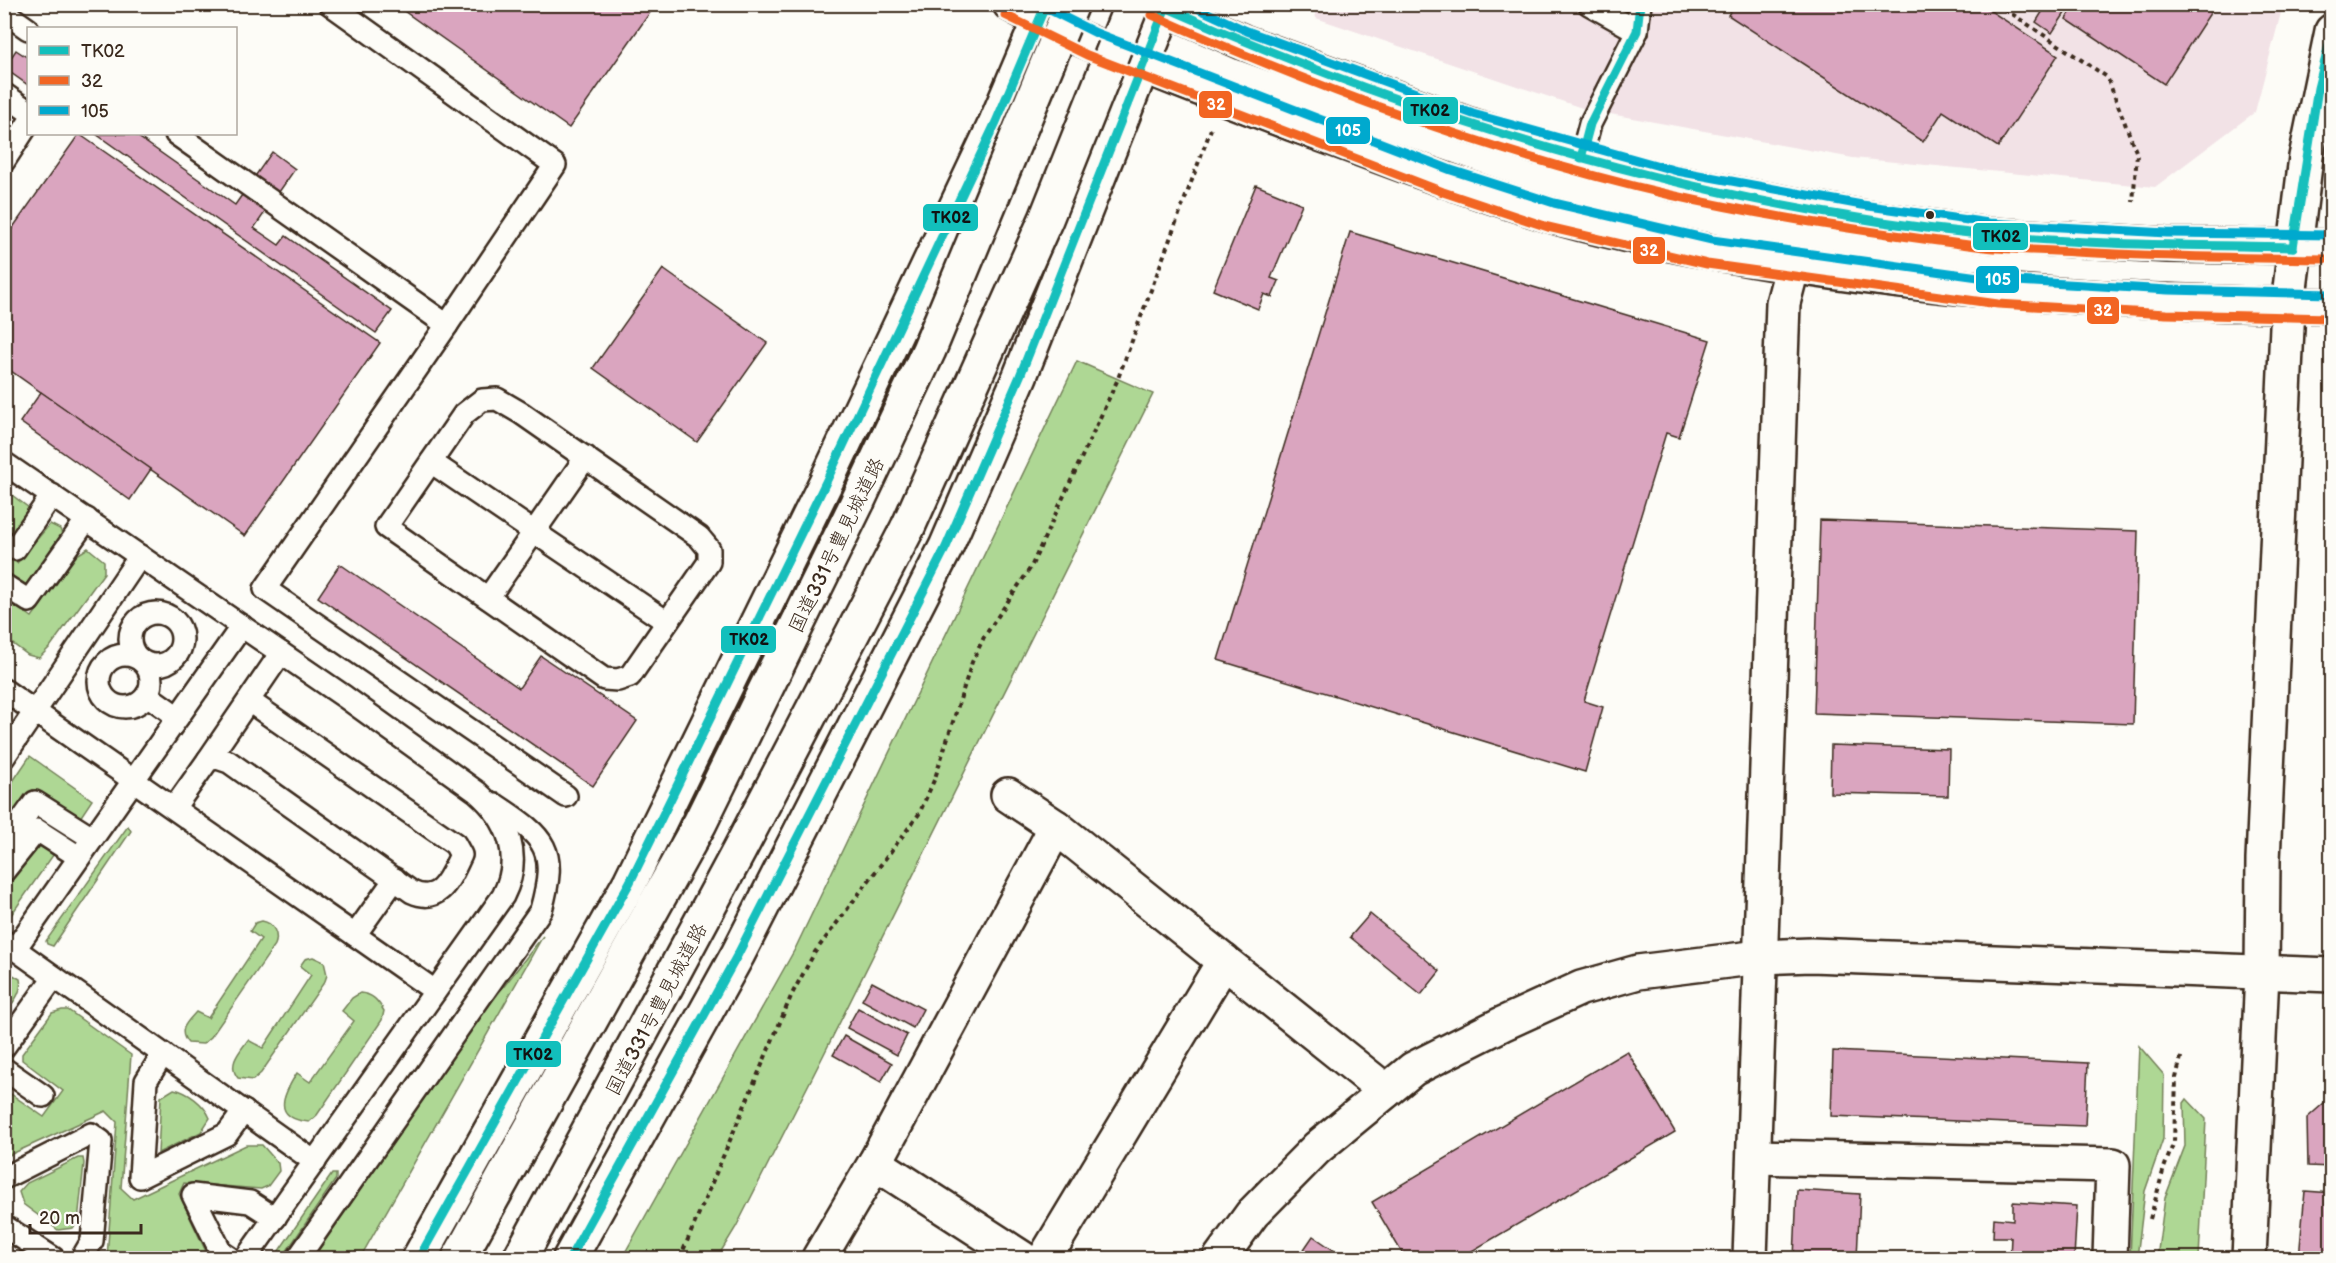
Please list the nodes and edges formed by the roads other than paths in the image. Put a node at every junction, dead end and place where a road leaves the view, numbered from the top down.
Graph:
1 (330, 4) edge
2 (1010, 4) edge
3 (1072, 4) edge
4 (1132, 4) edge
5 (1589, 4) edge
6 (1640, 4) edge
7 (1163, 6) edge
8 (4, 12) edge
9 (1043, 12) edge
10 (27, 28) edge
11 (1637, 31) junction
12 (2331, 31) edge
13 (1144, 66) junction
14 (4, 94) edge
15 (27, 110) edge
16 (27, 126) edge
17 (177, 135) edge
18 (1581, 158) junction
19 (4, 161) edge
20 (2293, 247) junction
21 (2331, 247) edge
22 (1793, 265) junction
23 (2288, 305) junction
24 (2331, 306) edge
25 (447, 325) junction
26 (586, 457) junction
27 (4, 462) edge
28 (431, 462) junction
29 (52, 495) junction
30 (87, 519) junction
31 (534, 531) junction
32 (4, 542) edge
33 (140, 556) junction
34 (4, 585) edge
35 (188, 589) junction
36 (488, 598) junction
37 (169, 616) junction
38 (667, 622) junction
39 (242, 626) junction
40 (281, 653) junction
41 (138, 658) junction
42 (4, 690) edge
43 (147, 695) junction
44 (249, 701) junction
45 (36, 712) junction
46 (178, 717) junction
47 (4, 757) edge
48 (208, 760) junction
49 (133, 780) junction
50 (477, 792) junction
51 (1008, 795) dead end
52 (566, 796) dead end
53 (174, 808) junction
54 (1056, 827) junction
55 (92, 838) junction
56 (4, 844) edge
57 (79, 858) junction
58 (4, 871) edge
59 (395, 879) junction
60 (355, 935) junction
61 (10, 946) edge
62 (1760, 957) junction
63 (1224, 962) junction
64 (2262, 973) junction
65 (2331, 975) edge
66 (54, 976) junction
67 (435, 991) junction
68 (4, 1047) edge
69 (163, 1054) junction
70 (4, 1069) edge
71 (1386, 1091) junction
72 (43, 1096) dead end
73 (244, 1111) junction
74 (1754, 1157) junction
75 (315, 1162) junction
76 (875, 1162) junction
77 (4, 1178) edge
78 (275, 1218) junction
79 (4, 1226) edge
80 (52, 1258) edge
81 (82, 1258) edge
82 (231, 1258) edge
83 (246, 1258) edge
84 (298, 1258) edge
85 (419, 1258) edge
86 (459, 1258) edge
87 (520, 1258) edge
88 (570, 1258) edge
89 (819, 1258) edge
90 (1022, 1258) edge
91 (1045, 1258) edge
92 (1220, 1258) edge
93 (1750, 1258) edge
94 (2110, 1258) edge
95 (2249, 1258) edge

1 - 25 lane
2 - 9 main road
3 - 86 main road, 国道331号豊見城道路, bridge
4 - 87 main road, 国道331号豊見城道路, bridge
5 - 11 lane
6 - 11 lane
7 - 13 main road
7 - 18 main road
8 - 10 lane
9 - 13 main road
9 - 85 main road
11 - 18 lane
12 - 20 main road
13 - 22 main road
13 - 88 main road
14 - 15 lane
16 - 19 lane
17 - 25 lane
18 - 20 main road
20 - 21 main road
20 - 23 main road
22 - 23 main road
22 - 62 main road
23 - 24 main road
23 - 64 main road
25 - 52 lane
26 - 28 lane
26 - 31 lane
26 - 38 lane
27 - 29 lane
28 - 31 lane
28 - 36 lane
29 - 30 lane
29 - 32 lane
30 - 33 lane
30 - 34 lane
31 - 36 lane
31 - 38 lane
33 - 35 lane
33 - 45 lane
35 - 37 lane
35 - 39 lane
36 - 38 lane
37 - 41 lane
37 - 41 lane
39 - 40 lane
39 - 46 lane
40 - 44 lane
40 - 50 lane
41 - 43 lane
41 - 43 lane
42 - 45 lane
43 - 46 lane
44 - 48 lane
44 - 59 lane
45 - 47 lane
45 - 49 lane
46 - 49 lane
48 - 53 lane
48 - 59 lane
49 - 53 lane
49 - 55 lane
50 - 67 lane
50 - 84 lane
51 - 54 main road
53 - 60 lane
54 - 63 main road
54 - 76 main road
55 - 56 lane
55 - 57 lane
57 - 58 lane
57 - 61 lane
59 - 60 lane
60 - 67 lane
61 - 66 lane
62 - 64 main road
62 - 71 main road
62 - 74 main road
63 - 71 main road
63 - 91 main road
64 - 65 main road
64 - 95 main road
66 - 68 lane
66 - 69 lane
67 - 75 lane
69 - 73 lane
69 - 73 lane
70 - 72 lane
71 - 92 main road
73 - 75 lane
74 - 93 main road
74 - 94 main road
75 - 78 lane
76 - 89 main road
76 - 90 main road
77 - 81 lane
78 - 82 lane
78 - 83 lane
79 - 80 lane

